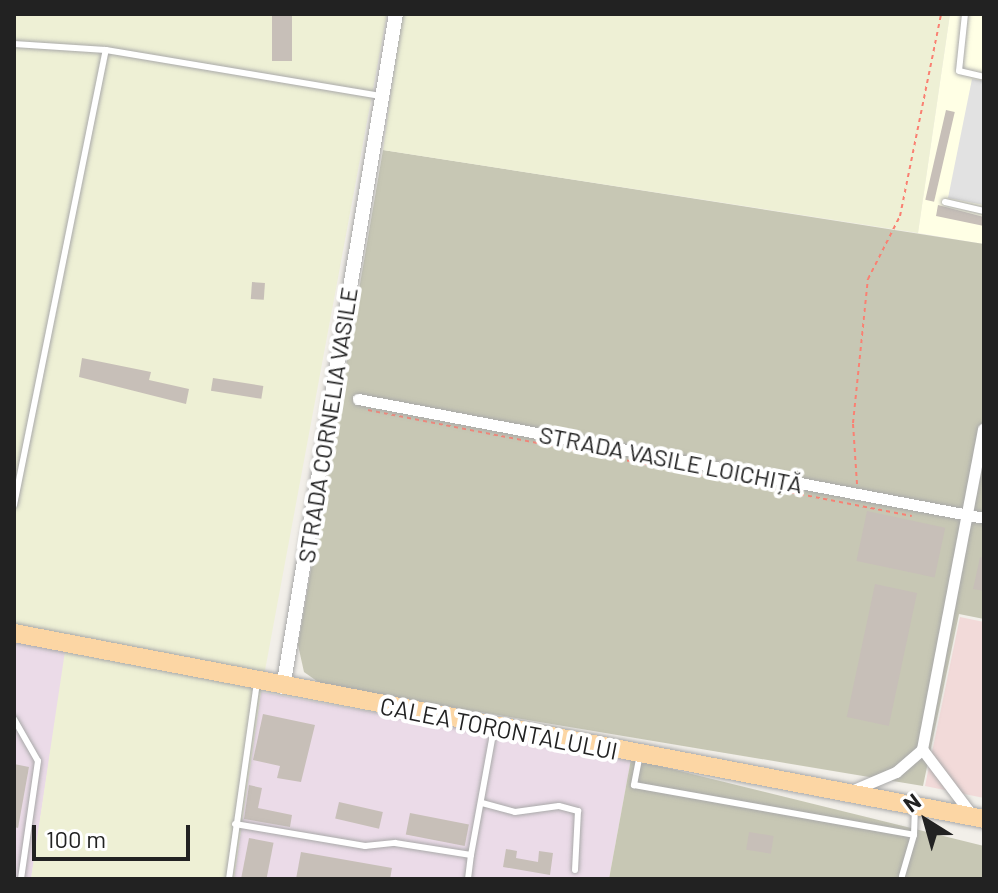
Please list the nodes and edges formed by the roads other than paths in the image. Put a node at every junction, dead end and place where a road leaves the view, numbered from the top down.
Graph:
1 (396, 14) edge
2 (965, 14) edge
3 (14, 44) edge
4 (106, 50) junction
5 (984, 77) edge
6 (382, 96) junction
7 (945, 202) dead end
8 (984, 211) edge
9 (358, 399) dead end
10 (983, 429) edge
11 (14, 505) edge
12 (967, 515) junction
13 (984, 518) edge
14 (15, 636) edge
15 (257, 683) junction
16 (283, 687) junction
17 (14, 719) edge
18 (495, 727) junction
19 (922, 749) junction
20 (640, 754) junction
21 (847, 792) junction
22 (482, 803) junction
23 (915, 806) junction
24 (980, 818) edge
25 (235, 824) junction
26 (914, 835) junction
27 (471, 855) junction
28 (575, 870) dead end
29 (902, 876) dead end
30 (21, 879) edge
31 (229, 879) edge
32 (468, 879) edge

1 - 6 street, STRADA CORNELIA VASILE
2 - 5 lane
3 - 4 lane
4 - 6 lane
4 - 11 lane
6 - 16 street, STRADA CORNELIA VASILE
7 - 8 lane
9 - 12 street, STRADA VASILE LOICHIȚĂ
10 - 12 street
12 - 13 street, STRADA VASILE LOICHIȚĂ
12 - 19 street
14 - 15 main road, CALEA TORONTALULUI
15 - 16 main road, CALEA TORONTALULUI
15 - 25 lane
16 - 18 main road, CALEA TORONTALULUI
17 - 30 lane
18 - 20 main road, CALEA TORONTALULUI
18 - 22 lane
19 - 21 street
19 - 24 street
20 - 21 main road, CALEA TORONTALULUI
20 - 26 lane
21 - 23 main road, CALEA TORONTALULUI
22 - 27 lane
22 - 28 lane
23 - 24 main road, CALEA TORONTALULUI
23 - 26 lane
25 - 27 lane
25 - 31 lane
26 - 29 lane
27 - 32 lane

